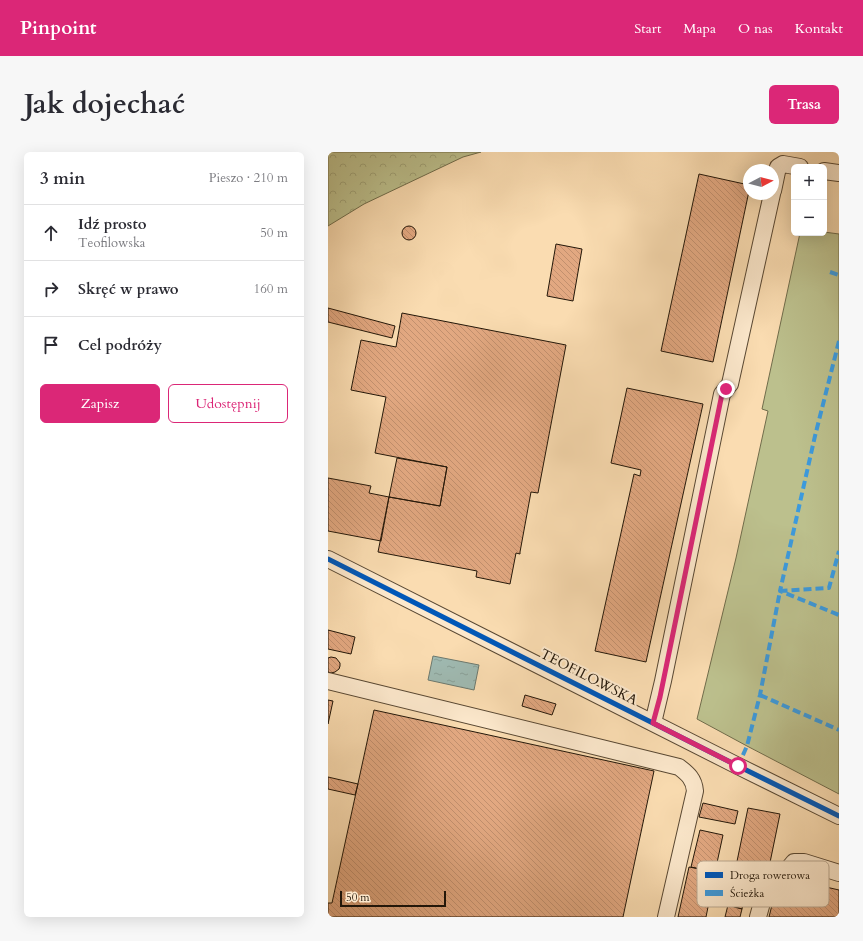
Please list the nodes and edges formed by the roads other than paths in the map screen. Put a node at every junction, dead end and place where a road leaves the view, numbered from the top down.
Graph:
1 (791, 165) edge
2 (779, 166) edge
3 (827, 171) edge
4 (839, 173) edge
5 (771, 200) edge
6 (328, 559) edge
7 (328, 681) edge
8 (653, 723) junction
9 (839, 816) edge
10 (829, 870) edge
11 (839, 873) edge
12 (761, 907) edge
13 (666, 917) edge
14 (758, 917) edge

1 - 2 street
3 - 4 street
5 - 8 street
6 - 8 street, TEOFILOWSKA
7 - 13 street
8 - 9 street, TEOFILOWSKA
10 - 11 street
12 - 14 street

